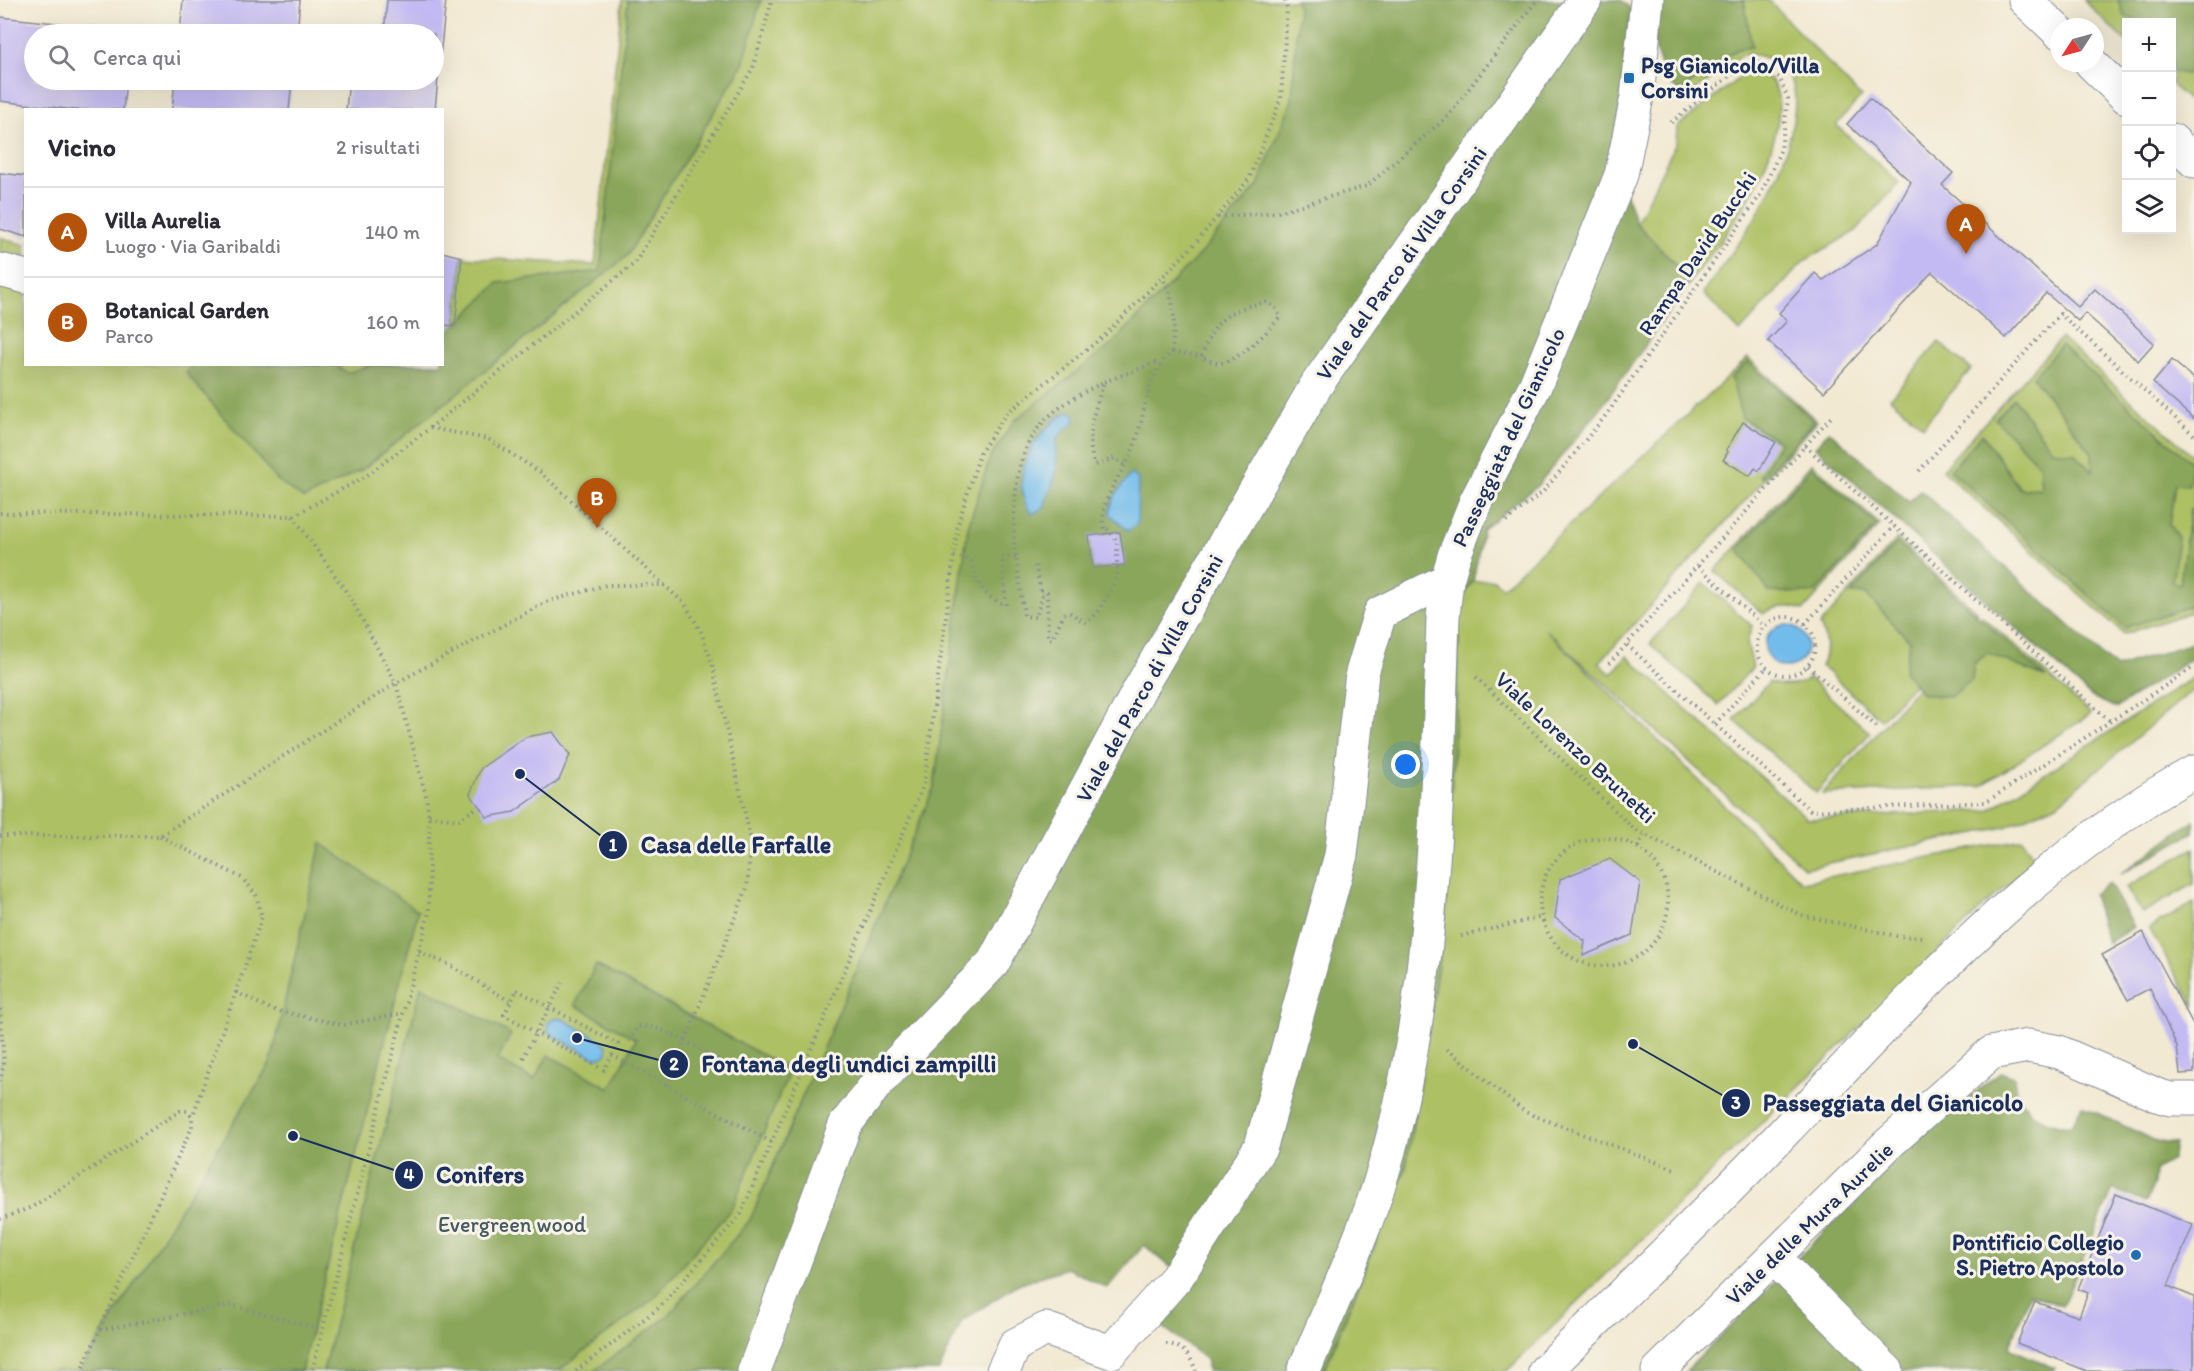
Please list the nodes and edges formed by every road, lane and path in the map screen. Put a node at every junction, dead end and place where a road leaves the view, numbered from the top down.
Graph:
1 (772, 0) edge
2 (1286, 0) edge
3 (1537, 0) edge
4 (1585, 0) edge
5 (1647, 0) edge
6 (2025, 0) edge
7 (2050, 24) edge
8 (2101, 72) edge
9 (2122, 92) edge
10 (1686, 107) dead end
11 (2176, 144) edge
12 (2194, 161) edge
13 (1217, 217) junction
14 (0, 270) edge
15 (24, 277) edge
16 (1162, 277) junction
17 (1172, 352) junction
18 (1201, 357) junction
19 (1160, 361) junction
20 (1104, 382) junction
21 (1832, 416) dead end
22 (430, 428) junction
23 (2194, 435) edge
24 (1805, 446) junction
25 (1124, 465) junction
26 (1919, 471) dead end
27 (1543, 492) dead end
28 (0, 513) edge
29 (293, 516) junction
30 (1104, 525) junction
31 (1894, 526) junction
32 (1106, 534) dead end
33 (954, 556) junction
34 (1016, 556) junction
35 (1035, 564) dead end
36 (1698, 566) junction
37 (1447, 580) junction
38 (665, 585) junction
39 (1041, 591) junction
40 (1805, 624) junction
41 (1764, 626) junction
42 (1442, 642) junction
43 (1627, 645) junction
44 (1609, 664) dead end
45 (1808, 666) junction
46 (2194, 667) edge
47 (1767, 668) junction
48 (396, 683) junction
49 (2110, 721) junction
50 (1715, 724) junction
51 (1878, 728) dead end
52 (2194, 772) edge
53 (480, 806) dead end
54 (429, 816) junction
55 (1644, 834) junction
56 (0, 836) edge
57 (160, 836) junction
58 (1638, 847) junction
59 (1542, 917) junction
60 (1970, 938) junction
61 (1426, 945) junction
62 (419, 952) junction
63 (562, 983) dead end
64 (236, 992) junction
65 (511, 1002) junction
66 (550, 1007) junction
67 (0, 1009) edge
68 (403, 1013) junction
69 (1414, 1021) junction
70 (537, 1033) junction
71 (686, 1039) junction
72 (629, 1041) dead end
73 (612, 1055) junction
74 (807, 1057) junction
75 (523, 1058) dead end
76 (0, 1081) edge
77 (668, 1086) junction
78 (2194, 1099) edge
79 (192, 1116) junction
80 (771, 1142) junction
81 (1677, 1170) dead end
82 (0, 1219) edge
83 (1774, 1258) junction
84 (323, 1330) junction
85 (99, 1331) junction
86 (1160, 1345) dead end
87 (81, 1371) edge
88 (312, 1371) edge
89 (576, 1371) edge
90 (754, 1371) edge
91 (1003, 1371) edge
92 (1196, 1371) edge
93 (1304, 1371) edge
94 (1545, 1371) edge
95 (1658, 1371) edge
96 (1887, 1371) edge

1 - 22 path
2 - 13 path
3 - 13 path
4 - 90 street, Viale del Parco di Villa Corsini
5 - 37 street, Passeggiata del Gianicolo
6 - 7 street
8 - 9 street
10 - 27 path, Rampa David Bucchi
11 - 12 street
13 - 16 path
14 - 15 street
16 - 17 path
16 - 33 path
17 - 18 path
17 - 19 path
18 - 18 path
19 - 20 path
19 - 25 path
20 - 25 path
20 - 34 path
21 - 24 path
22 - 29 path
22 - 38 path
23 - 26 path
24 - 31 path
24 - 36 path
25 - 30 path
28 - 29 path
29 - 48 path
30 - 32 path
30 - 39 path
31 - 40 path
31 - 49 path
33 - 34 path
33 - 74 path
34 - 39 path
35 - 39 path
36 - 41 path
36 - 43 path
37 - 42 street, Passeggiata del Gianicolo
37 - 91 street
38 - 48 path
38 - 71 path
40 - 41 path
40 - 45 path
41 - 47 path
42 - 55 path, Viale Lorenzo Brunetti
42 - 61 street, Passeggiata del Gianicolo
43 - 44 path
43 - 50 path
45 - 47 path
45 - 51 path
46 - 49 path
47 - 50 path
48 - 54 path
48 - 57 path
49 - 50 path
52 - 60 street
53 - 54 path
54 - 62 path
55 - 58 path
55 - 60 path, Viale Lorenzo Brunetti
56 - 57 path
57 - 64 path
58 - 59 path
58 - 59 path
59 - 61 path
60 - 94 street
61 - 69 street, Passeggiata del Gianicolo
62 - 65 path
62 - 68 path
63 - 66 path
64 - 68 path
64 - 79 path
65 - 66 path
65 - 70 path
66 - 70 path
66 - 73 path
67 - 76 path
68 - 84 path
69 - 81 path
69 - 93 street, Passeggiata del Gianicolo
70 - 73 path
70 - 75 path
71 - 72 path
71 - 74 path
71 - 77 path
73 - 77 path
74 - 80 path
77 - 80 path
78 - 83 street, Viale delle Mura Aurelie
79 - 82 path
79 - 85 path
80 - 89 path
83 - 95 street, Viale delle Mura Aurelie
83 - 96 street
84 - 85 path
84 - 88 path
85 - 87 path
86 - 92 path

